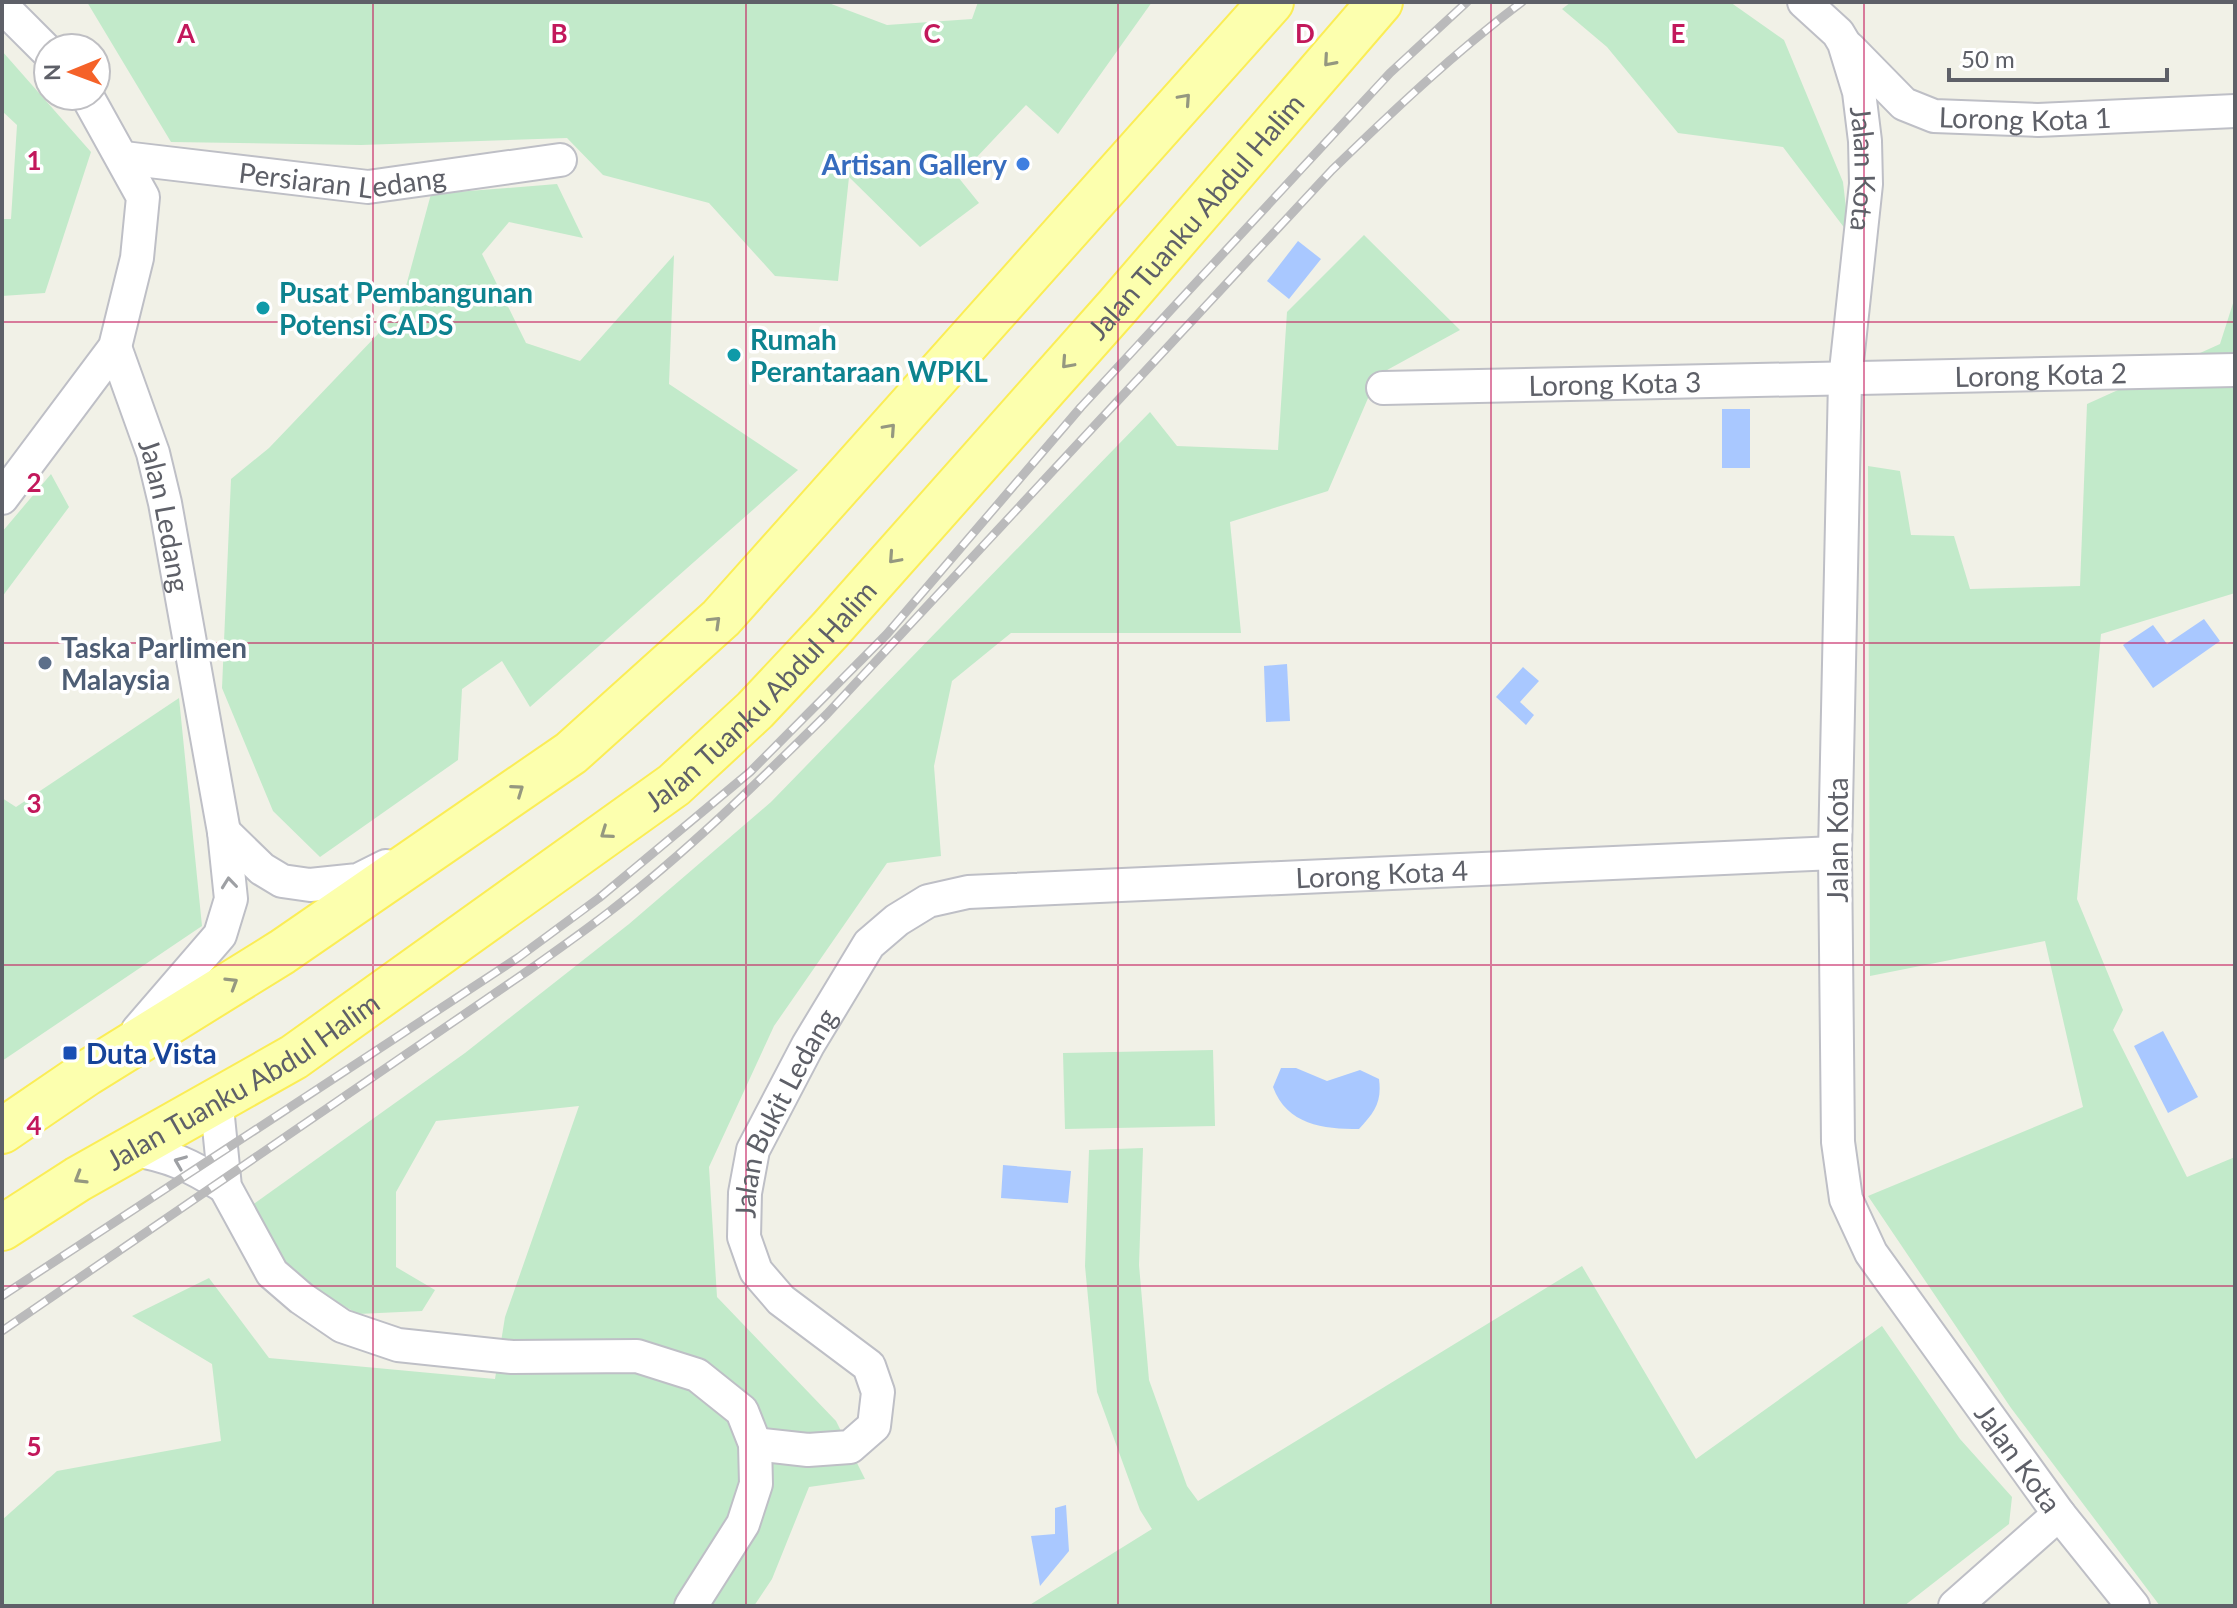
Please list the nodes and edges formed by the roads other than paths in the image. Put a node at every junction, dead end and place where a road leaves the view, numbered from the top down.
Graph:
1 (1271, 2) edge
2 (1380, 2) edge
3 (1804, 2) edge
4 (2, 6) edge
5 (32, 36) edge
6 (1844, 43) junction
7 (2235, 111) edge
8 (97, 112) edge
9 (124, 158) junction
10 (560, 160) dead end
11 (115, 347) junction
12 (2235, 370) edge
13 (1845, 380) junction
14 (1383, 388) dead end
15 (2, 498) edge
16 (464, 828) junction
17 (224, 832) junction
18 (1835, 853) junction
19 (928, 901) joint
20 (87, 1073) junction
21 (219, 1099) junction
22 (2, 1131) edge
23 (130, 1149) junction
24 (225, 1187) junction
25 (2, 1228) edge
26 (755, 1444) junction
27 (2059, 1514) junction
28 (691, 1606) edge
29 (1955, 1606) edge
30 (2133, 1606) edge

16 -> 1 main road
2 -> 21 main road, Jalan Tuanku Abdul Halim
3 - 6 street, Jalan Kota
4 - 5 street
6 - 7 street, Lorong Kota 1
6 - 13 street, Jalan Kota
8 - 9 street
9 - 10 street, Persiaran Ledang
9 - 11 street
11 - 15 street
11 - 17 street, Jalan Ledang
12 - 13 street, Lorong Kota 2
13 - 14 street, Lorong Kota 3
13 - 18 street, Jalan Kota
16 - 17 street
20 -> 16 main road
20 -> 17 street, Jalan Ledang
18 - 19 street, Lorong Kota 4
18 - 27 street, Jalan Kota
19 - 26 street, Jalan Bukit Ledang
20 - 22 main road
21 - 23 main road, Jalan Tuanku Abdul Halim
21 - 24 street
24 -> 23 street
23 -> 25 main road, Jalan Tuanku Abdul Halim
24 - 26 street
26 - 28 street
27 - 29 street
27 - 30 street, Jalan Kota

